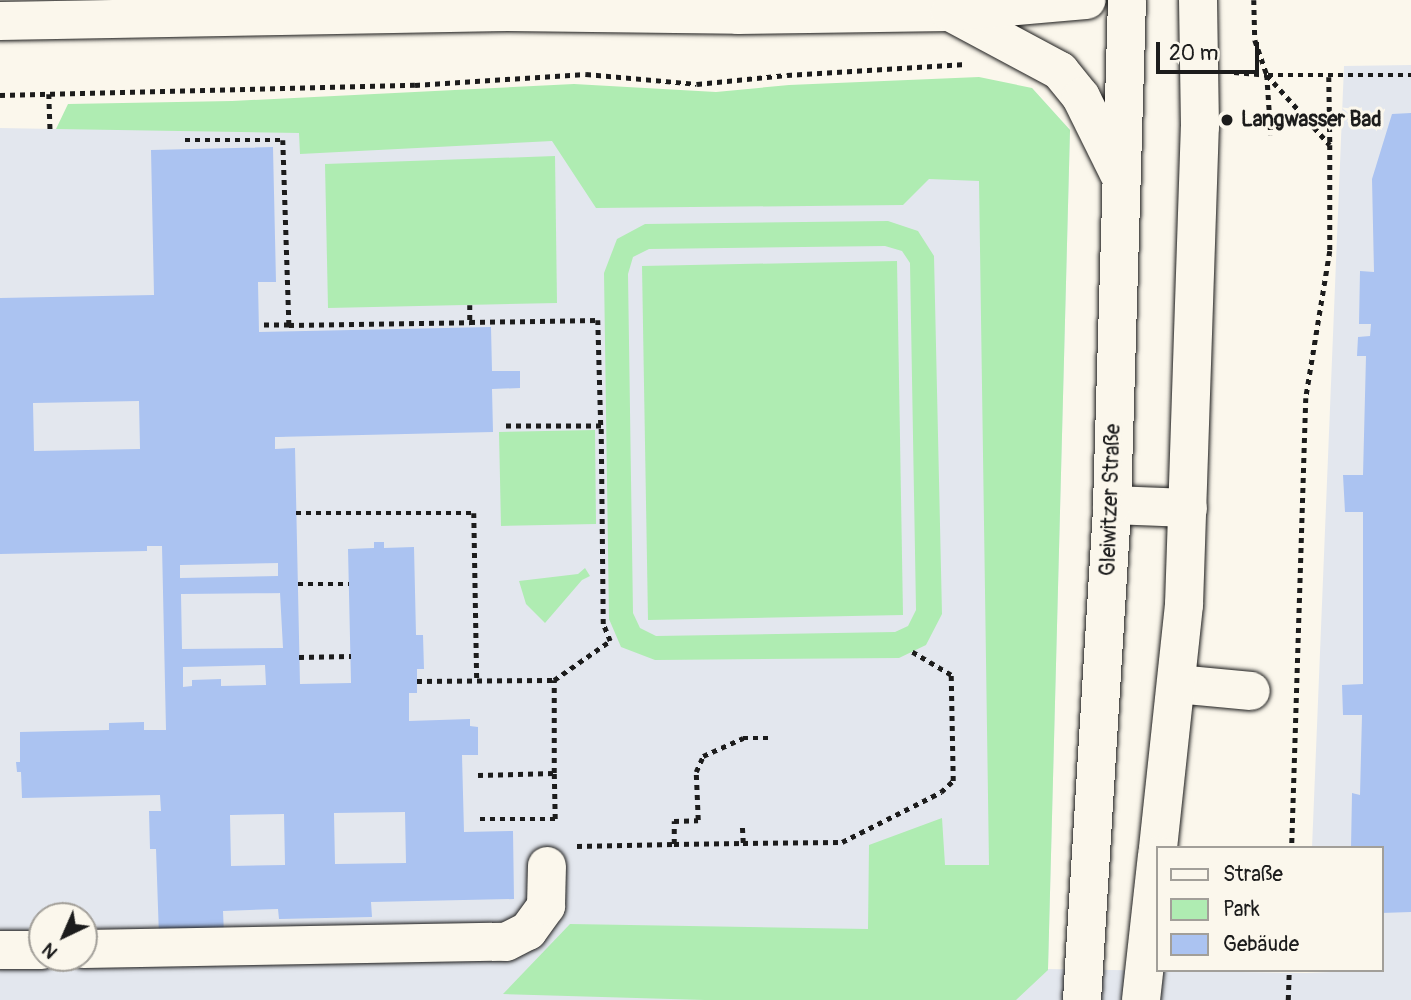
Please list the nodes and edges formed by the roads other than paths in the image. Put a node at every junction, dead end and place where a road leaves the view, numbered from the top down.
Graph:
1 (1086, 0) edge
2 (1127, 0) edge
3 (1198, 0) edge
4 (950, 12) junction
5 (0, 21) edge
6 (1121, 179) junction
7 (1112, 505) junction
8 (1188, 508) junction
9 (1177, 684) junction
10 (1251, 691) dead end
11 (1158, 846) edge
12 (557, 856) road end
13 (1156, 865) edge
14 (98, 949) edge
15 (0, 950) edge
16 (28, 950) edge
17 (1082, 1000) edge
18 (1141, 1000) edge

1 - 4 main road
2 - 6 main road, Gleiwitzer Straße
3 - 8 main road
4 - 5 main road
4 - 6 main road
6 - 7 main road, Gleiwitzer Straße
7 - 8 main road
7 - 17 main road, Gleiwitzer Straße
8 - 9 main road
9 - 10 main road
9 - 11 main road
12 - 14 main road
13 - 18 main road
15 - 16 main road

